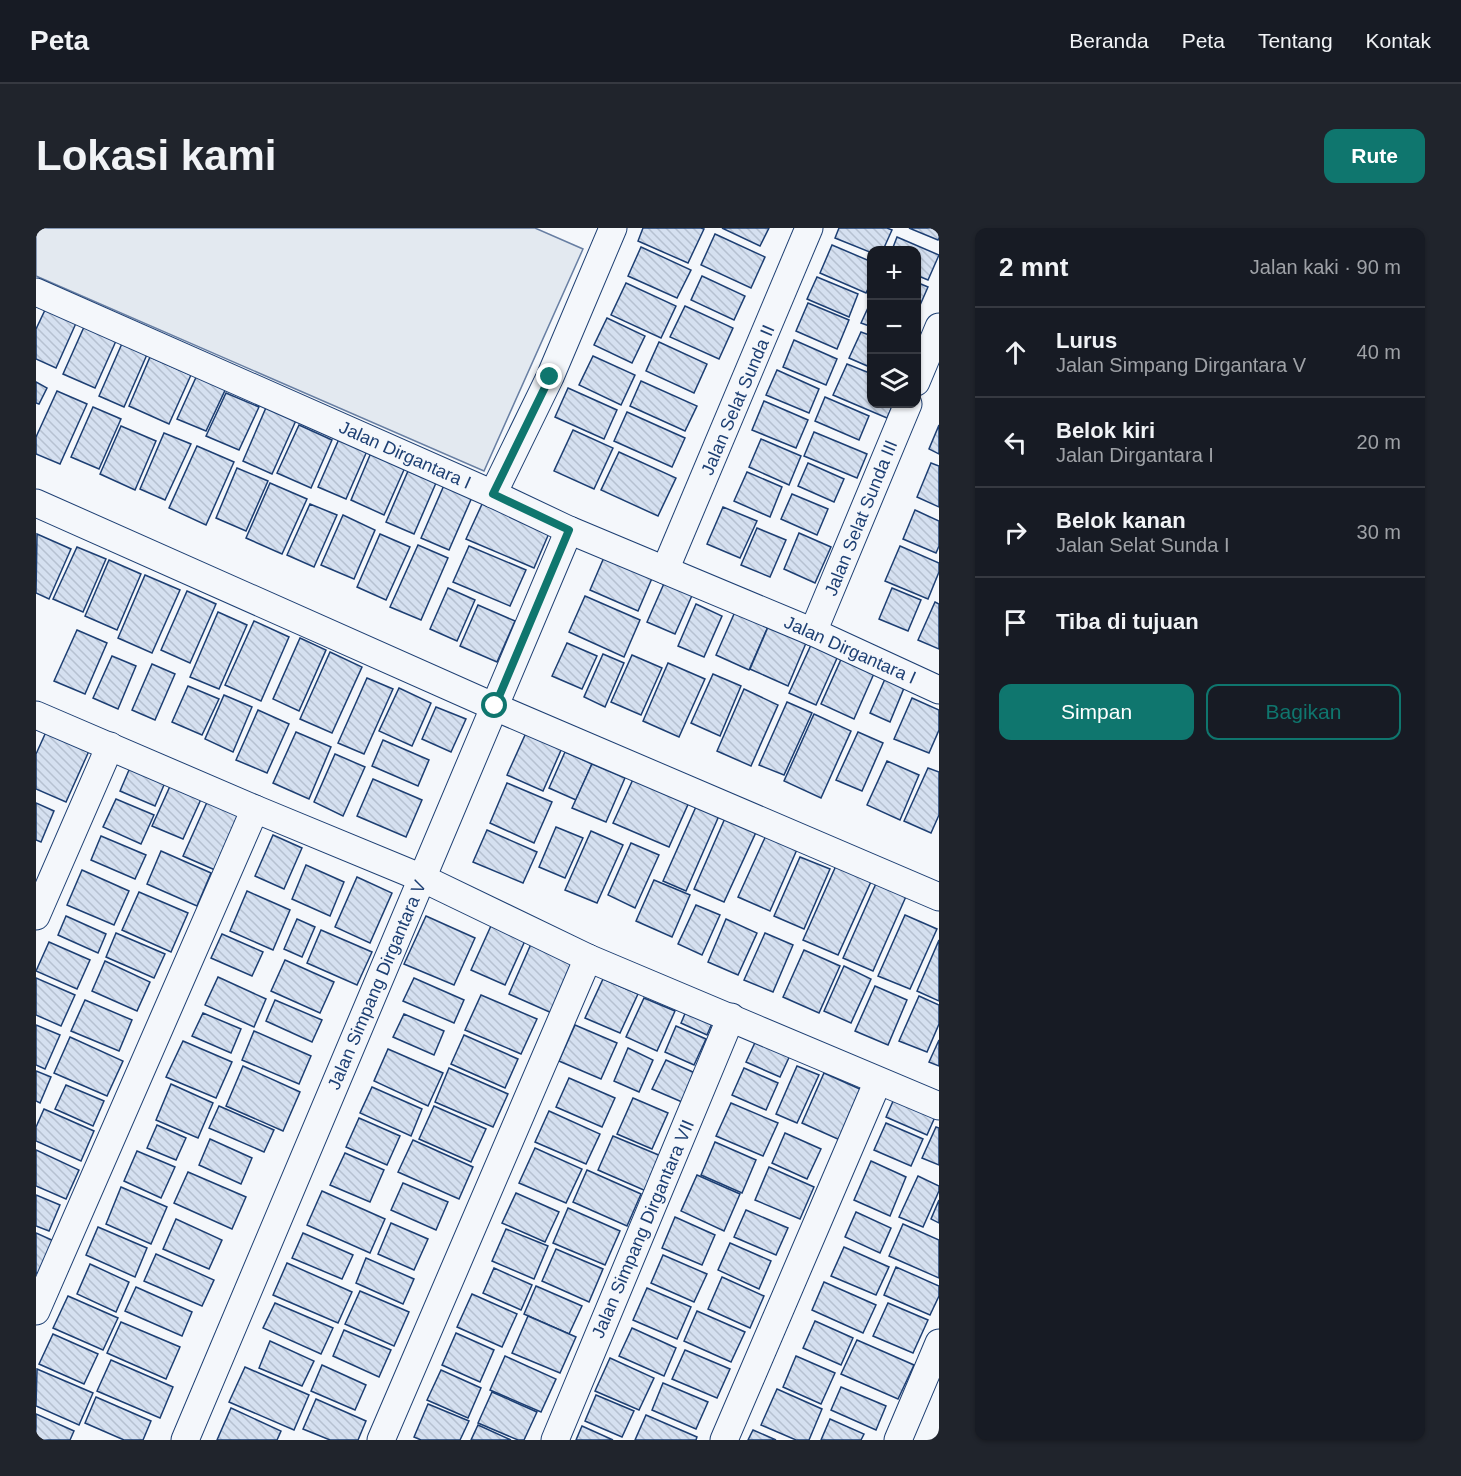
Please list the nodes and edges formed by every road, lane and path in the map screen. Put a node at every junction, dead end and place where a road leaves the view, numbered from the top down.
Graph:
1 (613, 228) edge
2 (809, 228) edge
3 (36, 292) edge
4 (939, 327) edge
5 (921, 370) edge
6 (906, 408) edge
7 (493, 494) junction
8 (36, 503) edge
9 (569, 530) junction
10 (664, 570) junction
11 (813, 632) junction
12 (939, 690) edge
13 (495, 706) junction
14 (36, 715) edge
15 (110, 746) junction
16 (255, 809) junction
17 (422, 878) junction
18 (939, 897) edge
19 (36, 916) edge
20 (588, 958) junction
21 (731, 1017) junction
22 (878, 1081) junction
23 (939, 1106) edge
24 (36, 1311) edge
25 (939, 1343) edge
26 (185, 1440) edge
27 (381, 1440) edge
28 (555, 1440) edge
29 (724, 1440) edge
30 (898, 1440) edge

1 - 7 street
2 - 10 street, Jalan Selat Sunda II
3 - 7 street, Jalan Dirgantara I
4 - 5 street
6 - 11 street, Jalan Selat Sunda III
7 - 9 street, Jalan Dirgantara I
8 - 13 street
9 - 10 street, Jalan Dirgantara I
9 - 13 street, Jalan Simpang Dirgantara V
10 - 11 street, Jalan Dirgantara I
11 - 12 street, Jalan Dirgantara I
13 - 17 street, Jalan Simpang Dirgantara V
13 - 18 street
14 - 15 street
15 - 16 street
15 - 19 street
16 - 17 street
16 - 24 street
17 - 20 street
17 - 26 street, Jalan Simpang Dirgantara V
20 - 21 street
20 - 27 street
21 - 22 street
21 - 28 street, Jalan Simpang Dirgantara VII
22 - 23 street
22 - 29 street
25 - 30 street

